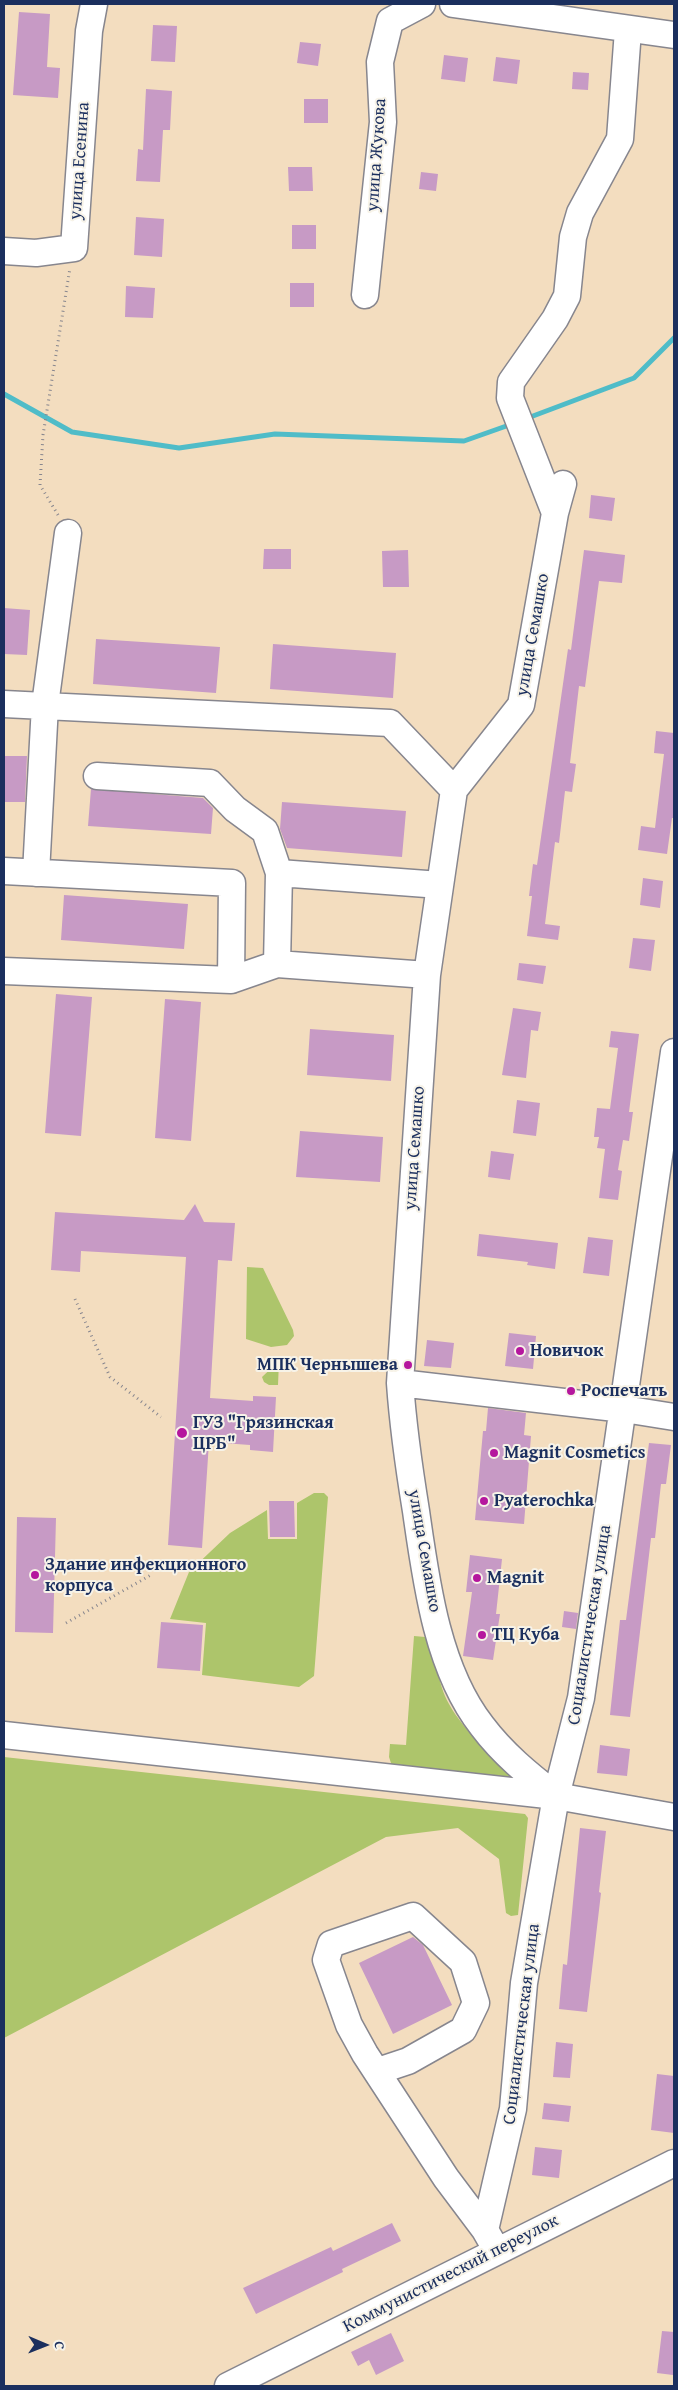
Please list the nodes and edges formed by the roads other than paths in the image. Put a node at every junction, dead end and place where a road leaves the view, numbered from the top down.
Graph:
1 (94, 4) edge
2 (422, 4) edge
3 (453, 4) edge
4 (628, 30) junction
5 (674, 35) edge
6 (4, 251) edge
7 (365, 296) dead end
8 (563, 484) dead end
9 (555, 514) junction
10 (68, 533) road end
11 (4, 704) edge
12 (45, 705) junction
13 (97, 776) dead end
14 (454, 790) junction
15 (4, 871) edge
16 (36, 873) junction
17 (279, 874) junction
18 (440, 885) junction
19 (277, 964) junction
20 (4, 971) edge
21 (427, 975) junction
22 (230, 980) junction
23 (674, 1052) edge
24 (400, 1383) junction
25 (624, 1409) junction
26 (674, 1417) edge
27 (4, 1735) edge
28 (556, 1796) junction
29 (674, 1817) edge
30 (378, 2071) junction
31 (674, 2163) edge
32 (491, 2241) junction
33 (230, 2386) edge

1 - 6 street, улица Есенина
2 - 7 street, улица Жукова
3 - 4 street
4 - 5 street
4 - 9 street
8 - 9 street, улица Семашко
9 - 14 street, улица Семашко
10 - 12 street
11 - 12 street
12 - 14 street
12 - 16 street
13 - 17 street
14 - 18 street, улица Семашко
15 - 16 street
16 - 22 street
17 - 18 street
17 - 19 street
18 - 21 street, улица Семашко
19 - 21 street
19 - 22 street
20 - 22 street
21 - 24 street, улица Семашко
23 - 25 street, Социалистическая улица
24 - 25 street
24 - 28 street, улица Семашко
25 - 26 street
25 - 28 street, Социалистическая улица
27 - 28 street
28 - 29 street
28 - 32 street, Социалистическая улица
30 - 30 street
30 - 32 street
31 - 32 street, Коммунистический переулок
32 - 33 street, Коммунистический переулок

